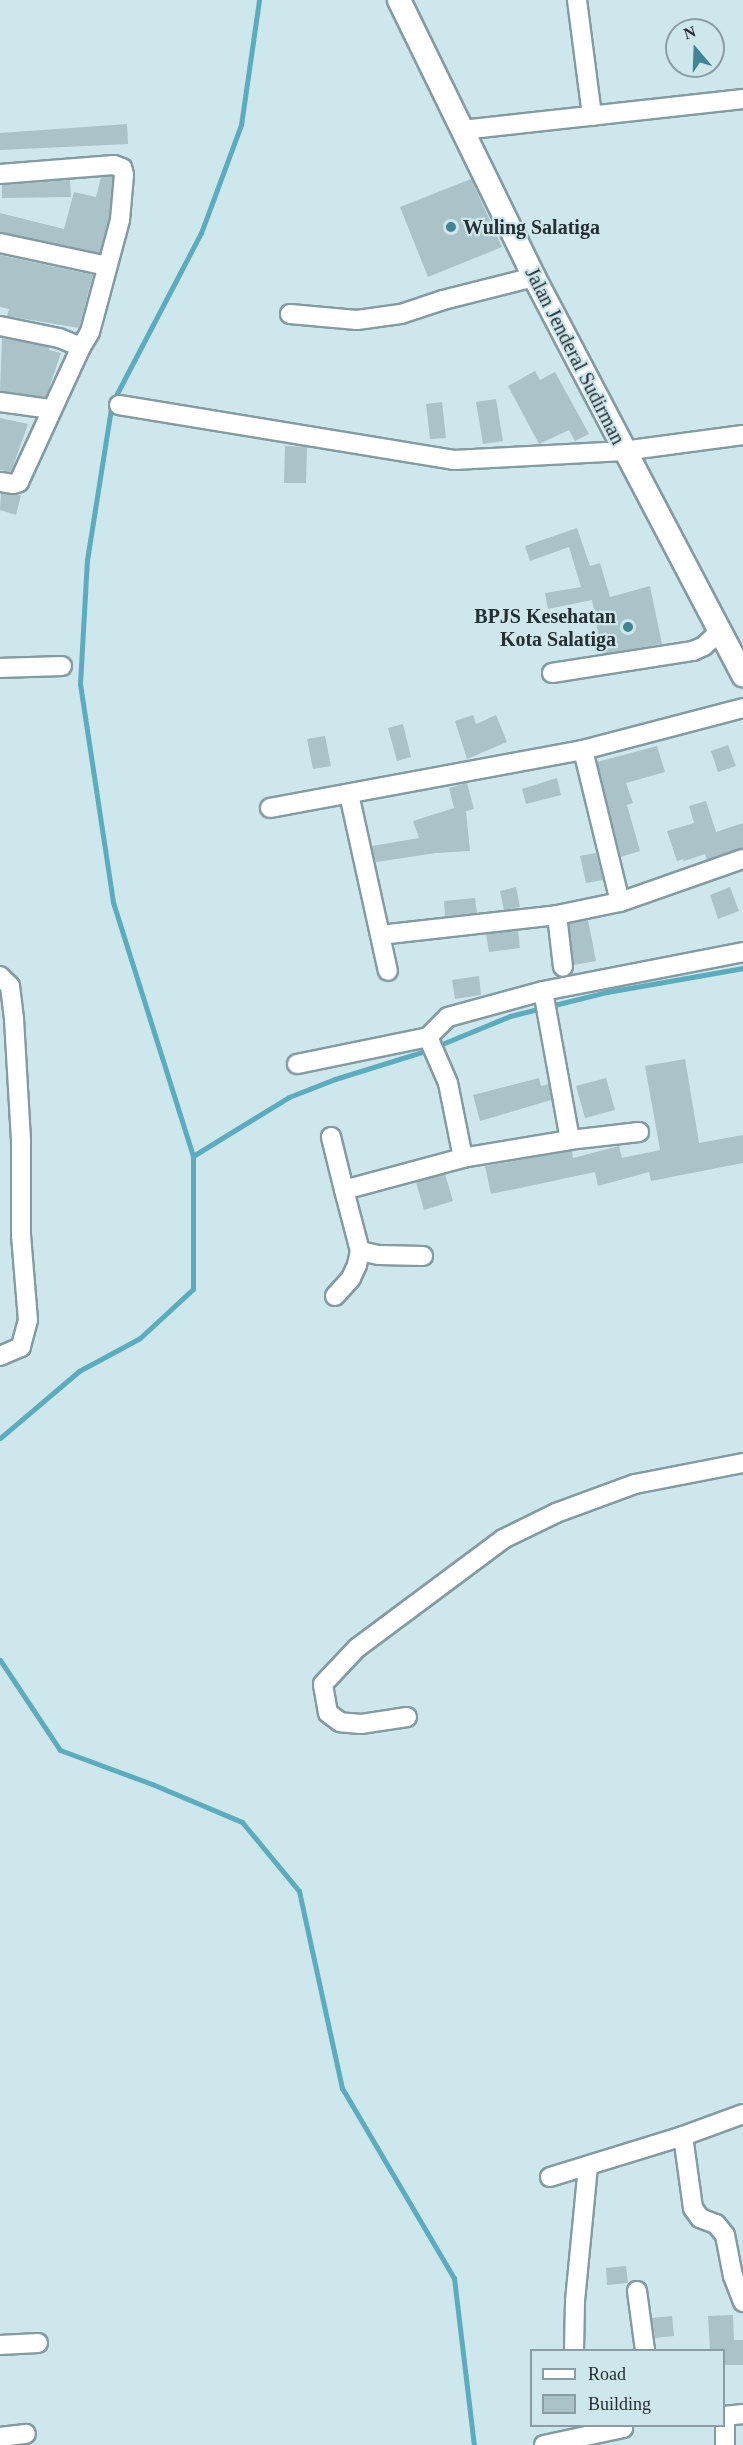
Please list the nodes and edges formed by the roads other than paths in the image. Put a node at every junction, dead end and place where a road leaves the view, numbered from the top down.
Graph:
1 (399, 0) edge
2 (577, 0) edge
3 (743, 99) edge
4 (592, 116) junction
5 (462, 130) junction
6 (0, 174) edge
7 (0, 243) edge
8 (107, 266) junction
9 (534, 277) junction
10 (291, 314) dead end
11 (0, 326) edge
12 (81, 347) junction
13 (0, 402) edge
14 (119, 405) dead end
15 (50, 409) junction
16 (743, 435) edge
17 (623, 451) junction
18 (0, 482) edge
19 (720, 630) junction
20 (738, 651) edge
21 (62, 666) dead end
22 (0, 668) edge
23 (552, 673) dead end
24 (743, 675) edge
25 (743, 708) edge
26 (583, 750) junction
27 (349, 795) junction
28 (270, 808) dead end
29 (743, 859) edge
30 (620, 902) junction
31 (557, 915) junction
32 (380, 935) junction
33 (743, 952) edge
34 (563, 967) dead end
35 (388, 971) dead end
36 (0, 976) edge
37 (545, 1004) junction
38 (430, 1041) junction
39 (297, 1064) dead end
40 (639, 1132) dead end
41 (331, 1137) dead end
42 (570, 1140) junction
43 (463, 1158) junction
44 (344, 1190) junction
45 (360, 1251) junction
46 (423, 1256) dead end
47 (335, 1296) dead end
48 (0, 1356) edge
49 (742, 1469) edge
50 (407, 1717) dead end
51 (743, 2115) edge
52 (683, 2136) junction
53 (588, 2167) junction
54 (550, 2177) dead end
55 (637, 2291) dead end
56 (743, 2302) edge
57 (38, 2343) dead end
58 (0, 2345) edge
59 (574, 2349) edge
60 (645, 2349) edge
61 (731, 2415) edge
62 (582, 2431) edge
63 (624, 2433) edge
64 (26, 2434) dead end
65 (0, 2437) edge
66 (544, 2445) edge
67 (725, 2445) edge

1 - 5 main road, Jalan Jenderal Sudirman
2 - 4 street
3 - 4 street
4 - 5 street
5 - 9 main road, Jalan Jenderal Sudirman
6 - 8 street
7 - 8 street
8 - 12 street
9 - 10 street
9 - 17 main road, Jalan Jenderal Sudirman
11 - 12 street
12 - 15 street
13 - 15 street
14 - 17 street
15 - 18 street
16 - 17 street
17 - 19 main road, Jalan Jenderal Sudirman
19 - 20 main road, Jalan Jenderal Sudirman
19 - 23 street
20 - 24 main road, Jalan Jenderal Sudirman
21 - 22 street
25 - 26 street
26 - 27 street
26 - 30 street
27 - 28 street
27 - 32 street
29 - 30 street
30 - 31 street
31 - 32 street
31 - 34 street
32 - 35 street
33 - 37 street
36 - 48 street
37 - 38 street
37 - 42 street
38 - 39 street
38 - 43 street
40 - 42 street
41 - 44 street
42 - 43 street
43 - 44 street
44 - 45 street
45 - 46 street
45 - 47 street
49 - 50 street
51 - 52 street
52 - 53 street
52 - 56 street
53 - 54 street
53 - 59 street
55 - 60 street
57 - 58 street
61 - 67 street
62 - 63 street
62 - 66 street
64 - 65 street

